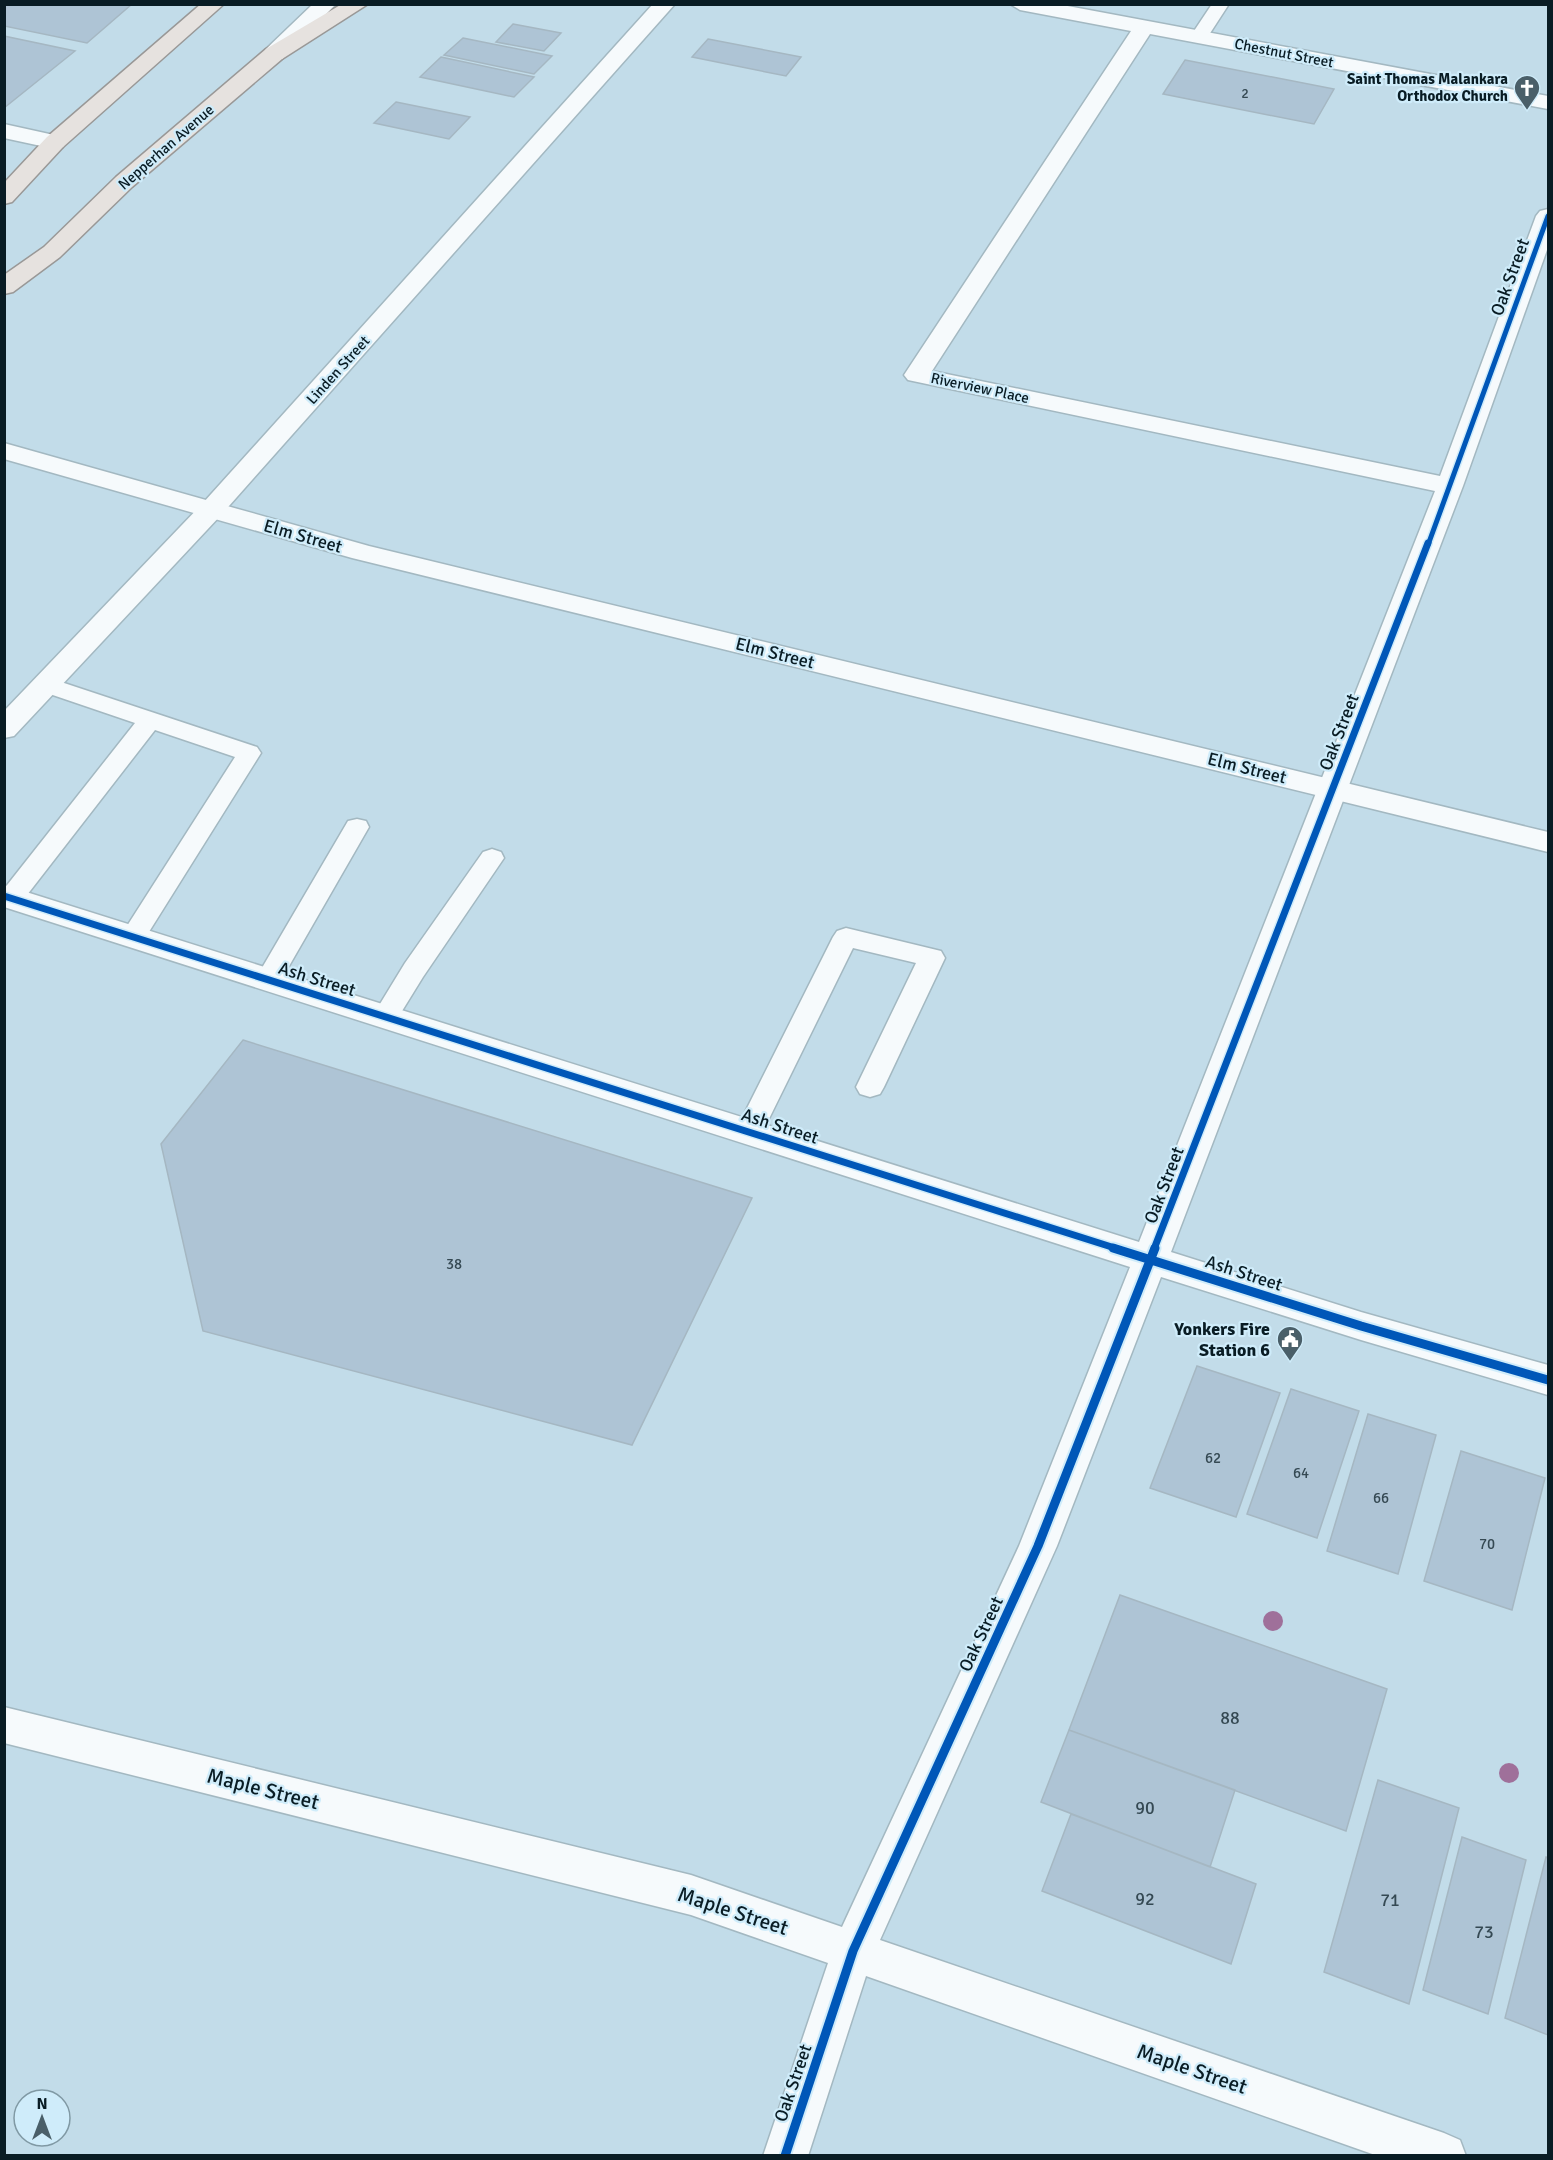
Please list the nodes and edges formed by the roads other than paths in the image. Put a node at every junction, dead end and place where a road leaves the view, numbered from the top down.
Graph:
1 (214, 4) edge
2 (326, 4) edge
3 (358, 4) edge
4 (665, 4) edge
5 (1020, 4) edge
6 (1221, 4) edge
7 (1144, 27) junction
8 (1199, 37) junction
9 (274, 54) junction
10 (1548, 102) edge
11 (4, 131) edge
12 (56, 142) junction
13 (4, 197) edge
14 (1548, 216) edge
15 (4, 287) edge
16 (4, 452) edge
17 (1450, 486) junction
18 (212, 509) junction
19 (46, 685) junction
20 (150, 720) junction
21 (4, 729) edge
22 (1334, 789) junction
23 (357, 827) dead end
24 (1548, 842) edge
25 (492, 858) dead end
26 (8, 897) edge
27 (133, 937) junction
28 (268, 980) junction
29 (385, 1017) junction
30 (870, 1087) dead end
31 (749, 1132) junction
32 (1151, 1259) junction
33 (1548, 1380) edge
34 (4, 1725) edge
35 (853, 1951) junction
36 (785, 2156) edge
37 (1444, 2156) edge

1 - 12 main road
2 - 9 street, Nepperhan Avenue
3 - 9 main road
4 - 18 street, Linden Street
5 - 7 street, Chestnut Street
6 - 8 lane
7 - 8 street, Chestnut Street
7 - 17 street, Riverview Place
8 - 10 street, Chestnut Street
9 - 15 main road, Nepperhan Avenue
11 - 12 street
12 - 13 main road
14 - 17 street, Oak Street
16 - 18 street, Elm Street
17 - 22 street, Oak Street
18 - 19 street, Linden Street
18 - 22 street, Elm Street
19 - 20 lane
19 - 21 street, Linden Street
20 - 26 lane
20 - 27 lane
22 - 24 street, Elm Street
22 - 32 street, Oak Street
23 - 28 lane
25 - 29 lane
26 - 27 street, Ash Street
27 - 28 street, Ash Street
28 - 29 street, Ash Street
29 - 31 street, Ash Street
30 - 31 lane
31 - 32 street, Ash Street
32 - 33 street, Ash Street
32 - 35 street, Oak Street
34 - 35 street, Maple Street
35 - 36 street, Oak Street
35 - 37 street, Maple Street

